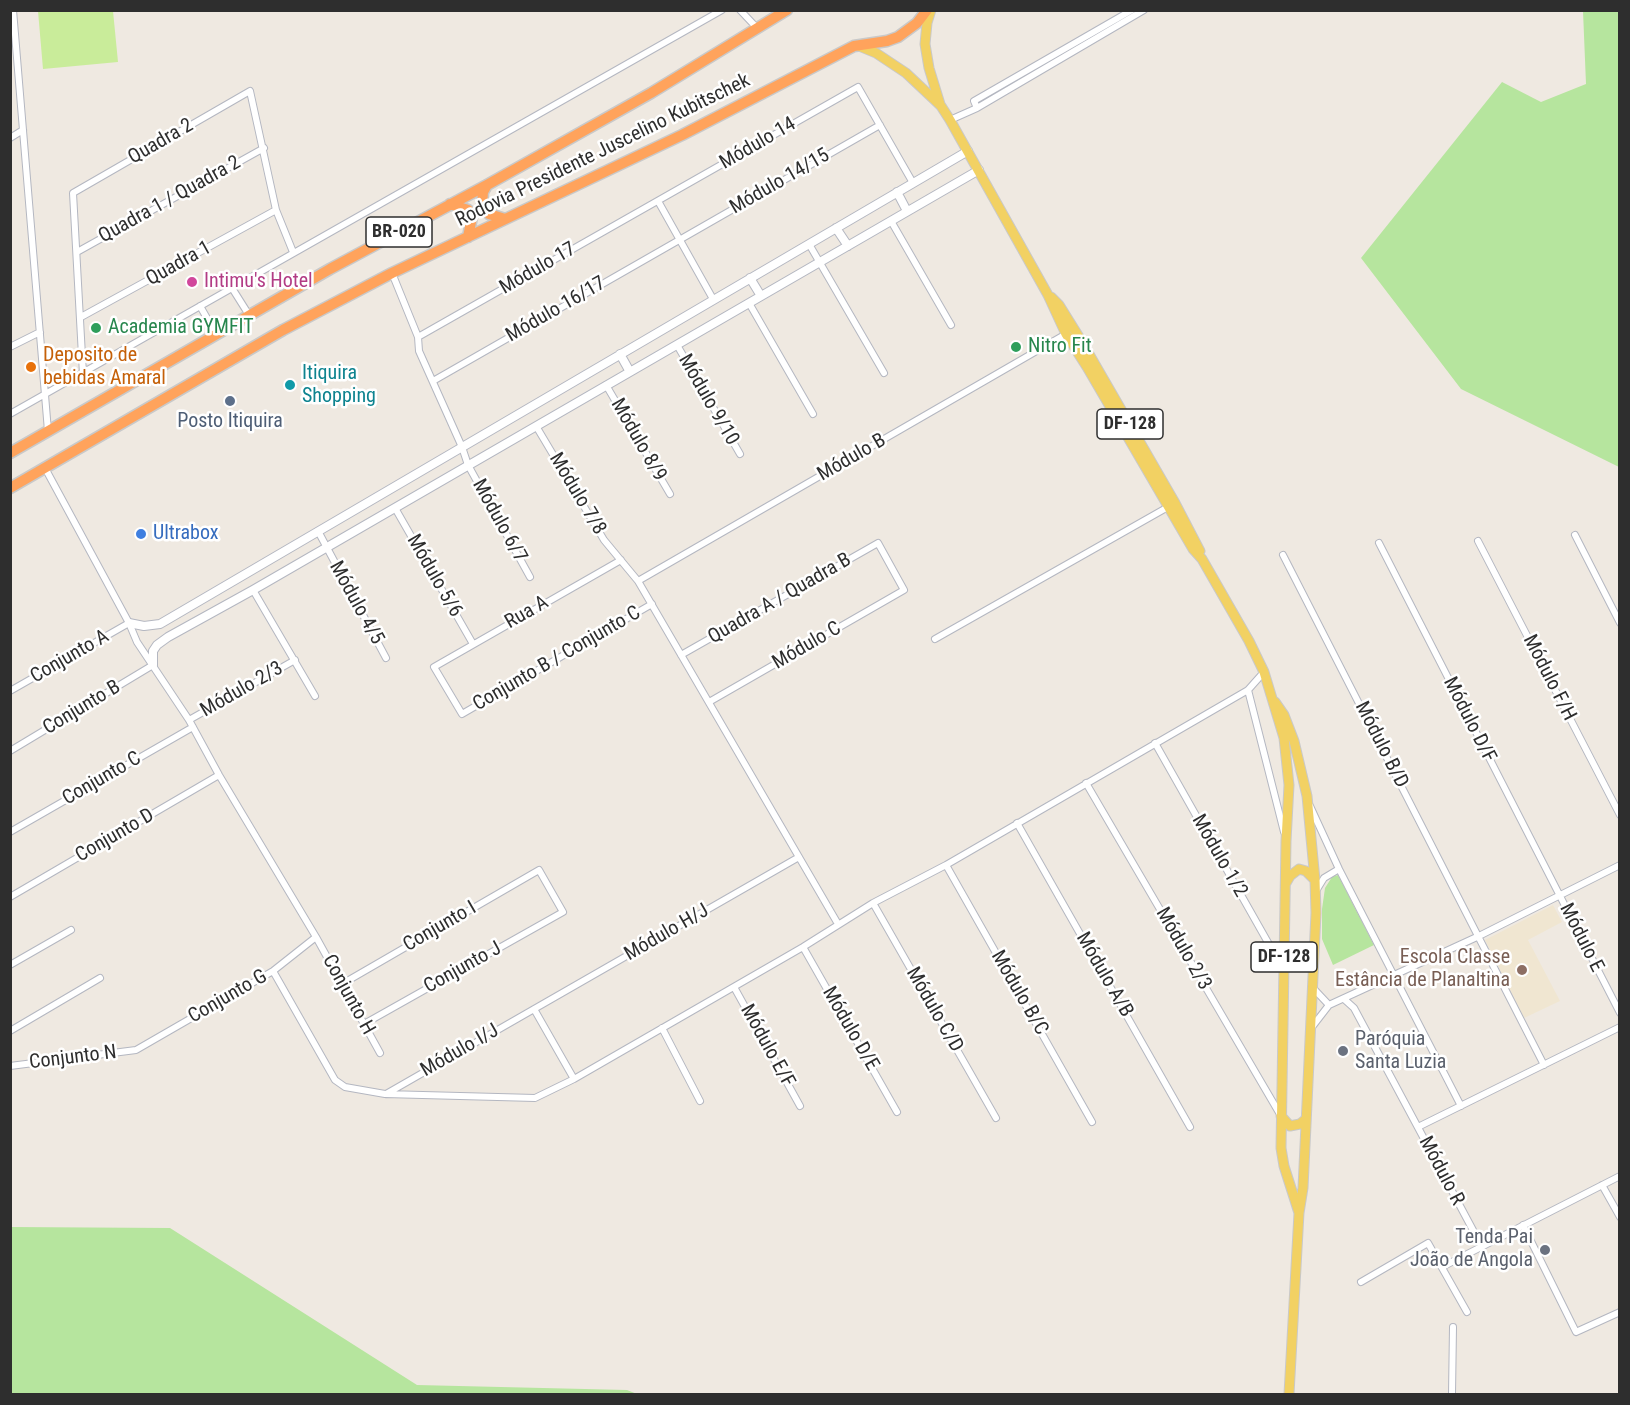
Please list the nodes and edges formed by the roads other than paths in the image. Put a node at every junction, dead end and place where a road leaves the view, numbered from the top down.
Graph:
1 (13, 10) edge
2 (722, 10) edge
3 (740, 10) edge
4 (787, 10) edge
5 (929, 10) edge
6 (1132, 10) edge
7 (1144, 10) edge
8 (757, 28) junction
9 (13, 33) edge
10 (854, 46) junction
11 (941, 106) junction
12 (977, 108) junction
13 (950, 120) junction
14 (880, 125) junction
15 (23, 130) junction
16 (10, 138) edge
17 (264, 148) junction
18 (968, 151) junction
19 (979, 170) junction
20 (913, 183) junction
21 (487, 184) junction
22 (897, 192) junction
23 (658, 201) junction
24 (450, 204) junction
25 (276, 210) junction
26 (907, 212) junction
27 (505, 219) junction
28 (891, 221) junction
29 (836, 228) junction
30 (468, 237) junction
31 (680, 240) junction
32 (809, 244) junction
33 (848, 246) junction
34 (76, 252) junction
35 (293, 252) junction
36 (820, 262) junction
37 (392, 273) junction
38 (750, 278) junction
39 (232, 288) junction
40 (1048, 295) junction
41 (761, 296) junction
42 (713, 300) junction
43 (749, 303) junction
44 (200, 306) junction
45 (1064, 314) junction
46 (249, 315) junction
47 (81, 317) junction
48 (951, 325) dead end
49 (40, 332) junction
50 (216, 334) junction
51 (1065, 334) junction
52 (418, 337) junction
53 (1082, 342) junction
54 (676, 345) junction
55 (10, 347) edge
56 (620, 354) junction
57 (1087, 367) junction
58 (1098, 369) junction
59 (630, 372) junction
60 (884, 373) dead end
61 (83, 374) junction
62 (433, 381) junction
63 (606, 386) junction
64 (45, 394) junction
65 (10, 414) edge
66 (813, 414) dead end
67 (536, 426) junction
68 (48, 431) junction
69 (462, 447) junction
70 (1143, 448) junction
71 (10, 453) edge
72 (740, 454) dead end
73 (1144, 464) junction
74 (468, 465) junction
75 (45, 468) junction
76 (10, 488) edge
77 (670, 494) dead end
78 (1168, 507) junction
79 (395, 508) junction
80 (318, 531) junction
81 (1575, 535) dead end
82 (1478, 541) dead end
83 (878, 543) joint
84 (1379, 543) dead end
85 (326, 548) junction
86 (1283, 555) dead end
87 (1202, 559) junction
88 (621, 560) junction
89 (530, 577) dead end
90 (638, 581) junction
91 (253, 590) junction
92 (652, 604) junction
93 (129, 623) junction
94 (1620, 623) edge
95 (935, 639) dead end
96 (473, 644) junction
97 (681, 655) junction
98 (386, 658) dead end
99 (295, 660) junction
100 (153, 666) junction
101 (434, 667) joint
102 (1264, 672) junction
103 (1248, 690) junction
104 (10, 691) edge
105 (315, 696) dead end
106 (1273, 700) junction
107 (709, 702) junction
108 (191, 724) junction
109 (1155, 742) junction
110 (10, 751) edge
111 (219, 775) junction
112 (1086, 783) junction
113 (1307, 800) junction
114 (1620, 815) edge
115 (1017, 823) junction
116 (10, 832) edge
117 (1286, 841) junction
118 (800, 857) junction
119 (946, 864) junction
120 (1620, 865) edge
121 (1339, 869) junction
122 (1315, 880) junction
123 (1286, 884) junction
124 (1315, 892) junction
125 (1559, 896) junction
126 (10, 897) edge
127 (873, 903) junction
128 (563, 912) joint
129 (838, 924) junction
130 (71, 930) dead end
131 (1479, 936) junction
132 (315, 937) junction
133 (803, 947) junction
134 (10, 964) edge
135 (1284, 970) junction
136 (273, 971) junction
137 (1395, 976) junction
138 (100, 978) dead end
139 (342, 984) junction
140 (734, 987) junction
141 (1312, 987) junction
142 (1344, 999) junction
143 (1329, 1005) junction
144 (534, 1009) junction
145 (1620, 1013) edge
146 (364, 1024) junction
147 (1620, 1027) edge
148 (662, 1028) junction
149 (1310, 1029) junction
150 (10, 1031) edge
151 (136, 1050) joint
152 (380, 1053) dead end
153 (1544, 1065) junction
154 (10, 1066) edge
155 (574, 1079) junction
156 (385, 1094) junction
157 (700, 1101) dead end
158 (800, 1106) dead end
159 (1461, 1106) junction
160 (897, 1112) dead end
161 (1281, 1116) junction
162 (996, 1118) dead end
163 (1306, 1119) junction
164 (1092, 1122) dead end
165 (1190, 1127) dead end
166 (1418, 1127) junction
167 (1620, 1176) edge
168 (1602, 1185) junction
169 (1299, 1213) junction
170 (1620, 1217) edge
171 (1523, 1225) junction
172 (1482, 1246) junction
173 (1442, 1268) junction
174 (1361, 1282) dead end
175 (1467, 1312) dead end
176 (1620, 1312) edge
177 (1453, 1327) dead end
178 (1289, 1395) edge
179 (1452, 1395) edge

1 - 9 street
2 - 35 street
3 - 8 street
4 - 8 highway, Rodovia Presidente Juscelino Kubitschek / BR-020
5 - 10 highway, Rodovia Presidente Juscelino Kubitschek / BR-020
5 - 11 main road, DF-128 / DF-128
6 - 12 street
7 - 12 street
8 - 21 highway, Rodovia Presidente Juscelino Kubitschek / BR-020
9 - 15 street
10 - 11 main road, DF-128 / DF-128
10 - 27 highway, Rodovia Presidente Juscelino Kubitschek / BR-020
11 - 13 main road, DF-128 / DF-128
12 - 13 street
13 - 18 main road, DF-128 / DF-128
14 - 20 street
14 - 23 street, Módulo 14
14 - 31 street, Módulo 14/15
15 - 16 street
15 - 49 street
17 - 25 street
17 - 34 street, Quadra 1 / Quadra 2
17 - 34 street, Quadra 2
18 - 19 main road, DF-128 / DF-128
18 - 20 street
19 - 26 street
19 - 40 main road, DF-128 / DF-128
20 - 22 street
21 - 24 highway, Rodovia Presidente Juscelino Kubitschek / BR-020
21 - 27 highway
22 - 26 street
22 - 29 street
23 - 31 street
23 - 52 street, Módulo 17
24 - 30 highway
24 - 46 highway, Rodovia Presidente Juscelino Kubitschek / BR-020
25 - 35 street
25 - 47 street, Quadra 1
26 - 28 street
27 - 30 highway, Rodovia Presidente Juscelino Kubitschek / BR-020
28 - 33 street
28 - 48 street
29 - 32 street
29 - 33 street
30 - 37 highway, Rodovia Presidente Juscelino Kubitschek / BR-020
31 - 42 street
31 - 62 street, Módulo 16/17
32 - 36 street
32 - 38 street
33 - 36 street
34 - 47 street
35 - 39 street
36 - 41 street
36 - 60 street
37 - 52 street, Módulo 6/7
37 - 75 highway, Rodovia Presidente Juscelino Kubitschek / BR-020
38 - 41 street
38 - 42 street
39 - 44 street
39 - 46 street
40 - 45 main road, DF-128 / DF-128
40 - 51 main road, DF-128 / DF-128
41 - 43 street
42 - 56 street
43 - 54 street
43 - 66 street
44 - 50 street
44 - 61 street
45 - 51 main road
45 - 53 main road, DF-128 / DF-128
46 - 50 highway, Rodovia Presidente Juscelino Kubitschek / BR-020
47 - 61 street
49 - 55 street
49 - 64 street
50 - 68 highway, Rodovia Presidente Juscelino Kubitschek / BR-020
51 - 53 main road
51 - 57 main road, DF-128 / DF-128
51 - 90 street, Módulo B
52 - 62 street, Módulo 6/7
53 - 58 main road, DF-128 / DF-128
54 - 59 street
54 - 72 street, Módulo 9/10
56 - 59 street
56 - 69 street
57 - 58 main road
57 - 73 main road, DF-128 / DF-128
58 - 70 main road, DF-128 / DF-128
59 - 63 street
61 - 64 street
62 - 69 street, Módulo 6/7
63 - 67 street
63 - 77 street, Módulo 8/9
64 - 65 street
64 - 68 street
67 - 74 street
67 - 88 street, Módulo 7/8
68 - 71 highway, Rodovia Presidente Juscelino Kubitschek / BR-020
69 - 74 street, Módulo 6/7
69 - 80 street
70 - 73 main road
70 - 87 main road, DF-128 / DF-128
73 - 78 main road, DF-128 / DF-128
74 - 79 street
74 - 89 street, Módulo 6/7
75 - 76 highway, Rodovia Presidente Juscelino Kubitschek / BR-020
75 - 93 street, Conjunto H
78 - 87 main road, DF-128 / DF-128
78 - 95 street
79 - 85 street
79 - 96 street, Módulo 5/6
80 - 85 street, Módulo 4/5
80 - 93 street
81 - 94 street
82 - 114 street, Módulo F/H
83 - 97 street, Quadra A / Quadra B
83 - 107 street, Módulo C
84 - 125 street, Módulo D/F
85 - 91 street
85 - 98 street, Módulo 4/5
86 - 131 street, Módulo B/D
87 - 102 main road, DF-128 / DF-128
88 - 90 street, Módulo 7/8
88 - 96 street, Rua A
90 - 92 street, Módulo 7/8
91 - 99 street
91 - 100 street
92 - 97 street, Módulo 7/8
92 - 101 street, Conjunto B / Conjunto C
93 - 100 street, Conjunto H
93 - 104 street, Conjunto A
96 - 101 street, Rua A
97 - 107 street, Módulo 7/8
99 - 105 street
99 - 108 street, Módulo 2/3
100 - 108 street, Conjunto H
100 - 110 street, Conjunto B
102 - 103 street
102 - 106 main road, DF-128 / DF-128
103 - 109 street
103 - 117 street
106 - 113 main road, DF-128 / DF-128
106 - 117 main road, DF-128 / DF-128
107 - 118 street, Módulo 7/8
108 - 111 street, Conjunto H
108 - 116 street, Conjunto C
109 - 112 street
109 - 135 street, Módulo 1/2
111 - 126 street, Conjunto D
111 - 132 street, Conjunto H
112 - 115 street
112 - 161 street, Módulo 2/3
113 - 121 street
113 - 122 main road, DF-128 / DF-128
115 - 119 street
115 - 165 street, Módulo A/B
117 - 123 main road, DF-128 / DF-128
118 - 129 street, Módulo 7/8
118 - 144 street, Módulo H/J
119 - 127 street
119 - 164 street, Módulo B/C
120 - 125 street
121 - 124 street
121 - 137 street
122 - 123 main road
122 - 124 main road, DF-128 / DF-128
123 - 135 main road, DF-128 / DF-128
124 - 141 main road, DF-128 / DF-128
125 - 131 street
125 - 145 street, Módulo E
127 - 129 street
127 - 162 street, Módulo C/D
128 - 139 street, Conjunto I
128 - 146 street, Conjunto J
129 - 133 street
130 - 134 street
131 - 137 street
131 - 153 street
132 - 136 street, Conjunto G
132 - 139 street, Conjunto H
133 - 140 street
133 - 160 street, Módulo D/E
135 - 161 main road, DF-128 / DF-128
136 - 151 street, Conjunto G
136 - 156 street
137 - 142 street
137 - 159 street
138 - 150 street
139 - 146 street, Conjunto H
140 - 148 street
140 - 158 street, Módulo E/F
141 - 143 street
141 - 149 main road, DF-128 / DF-128
142 - 143 street
142 - 166 street, Módulo R
143 - 149 street
144 - 155 street
144 - 156 street, Módulo I/J
146 - 152 street, Conjunto H
147 - 153 street
148 - 155 street
148 - 157 street
149 - 163 main road, DF-128 / DF-128
151 - 154 street, Conjunto N
153 - 159 street
155 - 156 street
159 - 166 street
161 - 163 main road
161 - 169 main road, DF-128 / DF-128
163 - 169 main road, DF-128 / DF-128
166 - 172 street, Módulo R
167 - 168 street
168 - 170 street
168 - 171 street
169 - 178 main road, DF-128 / DF-128
171 - 172 street
171 - 176 street
172 - 173 street
173 - 174 street
173 - 175 street
177 - 179 street

